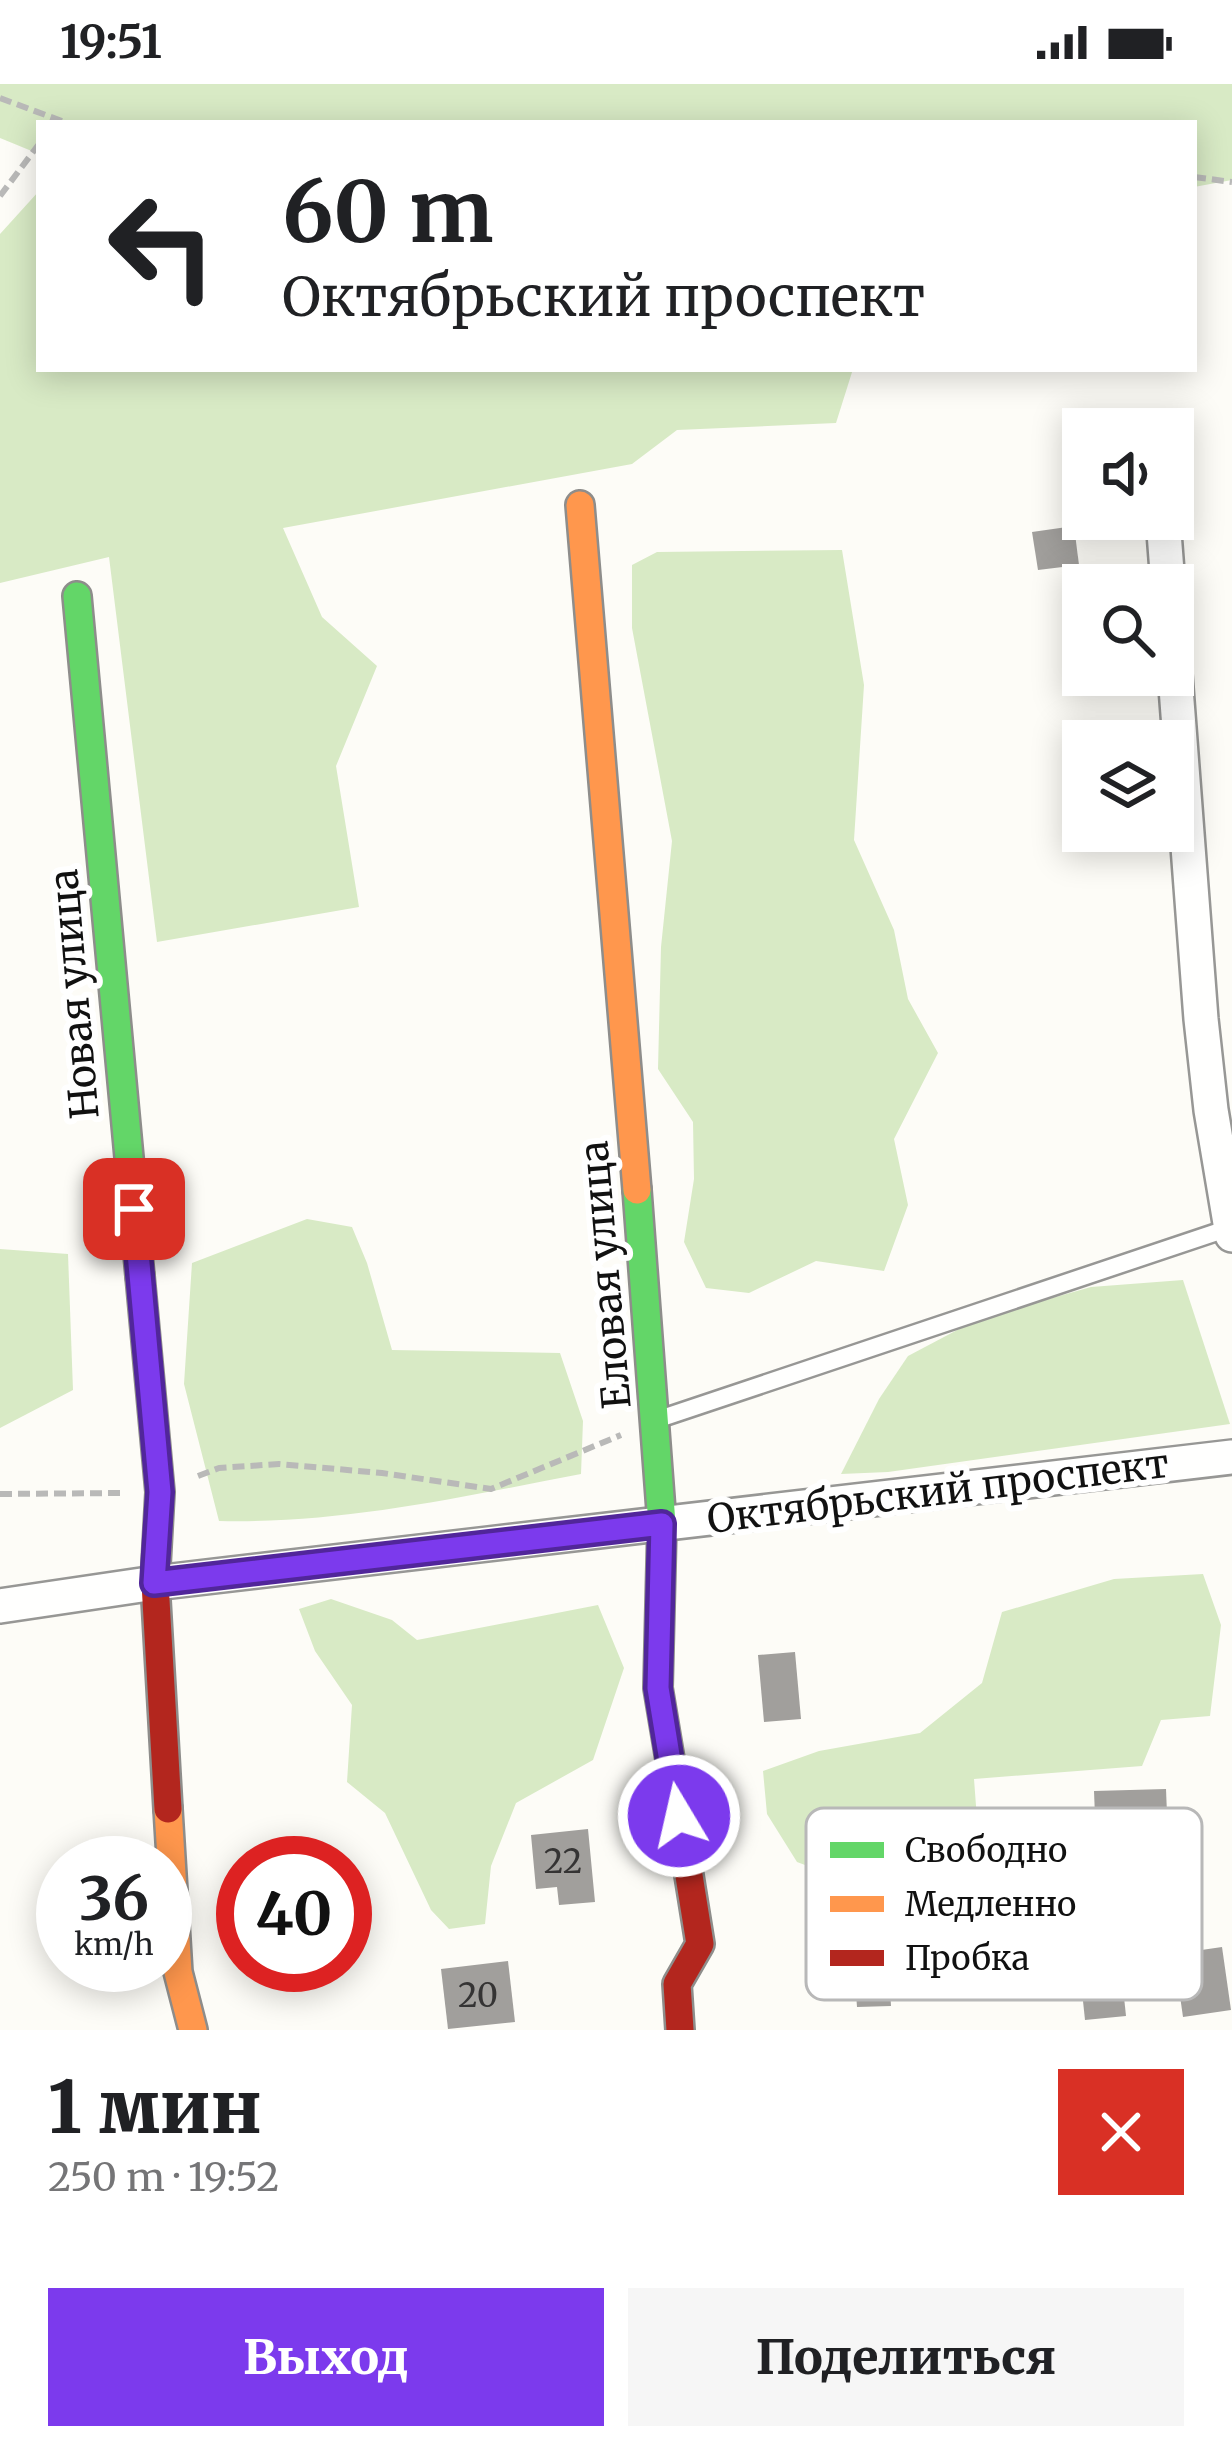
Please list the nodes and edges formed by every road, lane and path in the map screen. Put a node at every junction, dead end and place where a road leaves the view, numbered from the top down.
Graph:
1 (0, 98) edge
2 (53, 120) edge
3 (36, 148) edge
4 (1197, 177) edge
5 (1232, 182) edge
6 (0, 196) edge
7 (580, 505) dead end
8 (77, 596) dead end
9 (1177, 696) edge
10 (1232, 1230) edge
11 (656, 1420) junction
12 (1232, 1456) edge
13 (160, 1492) junction
14 (0, 1494) edge
15 (662, 1524) junction
16 (154, 1583) junction
17 (0, 1606) edge
18 (193, 2030) edge
19 (680, 2030) edge

1 - 2 path
3 - 6 path
4 - 5 path
7 - 11 street, Еловая улица
8 - 13 street, Новая улица
9 - 10 street
10 - 11 lane
11 - 13 path
11 - 15 street, Еловая улица
12 - 15 street, Октябрьский проспект
13 - 14 path
13 - 16 street, Новая улица
15 - 16 street, Октябрьский проспект
15 - 19 street, Еловая улица
16 - 17 street, Октябрьский проспект
16 - 18 street, Новая улица

